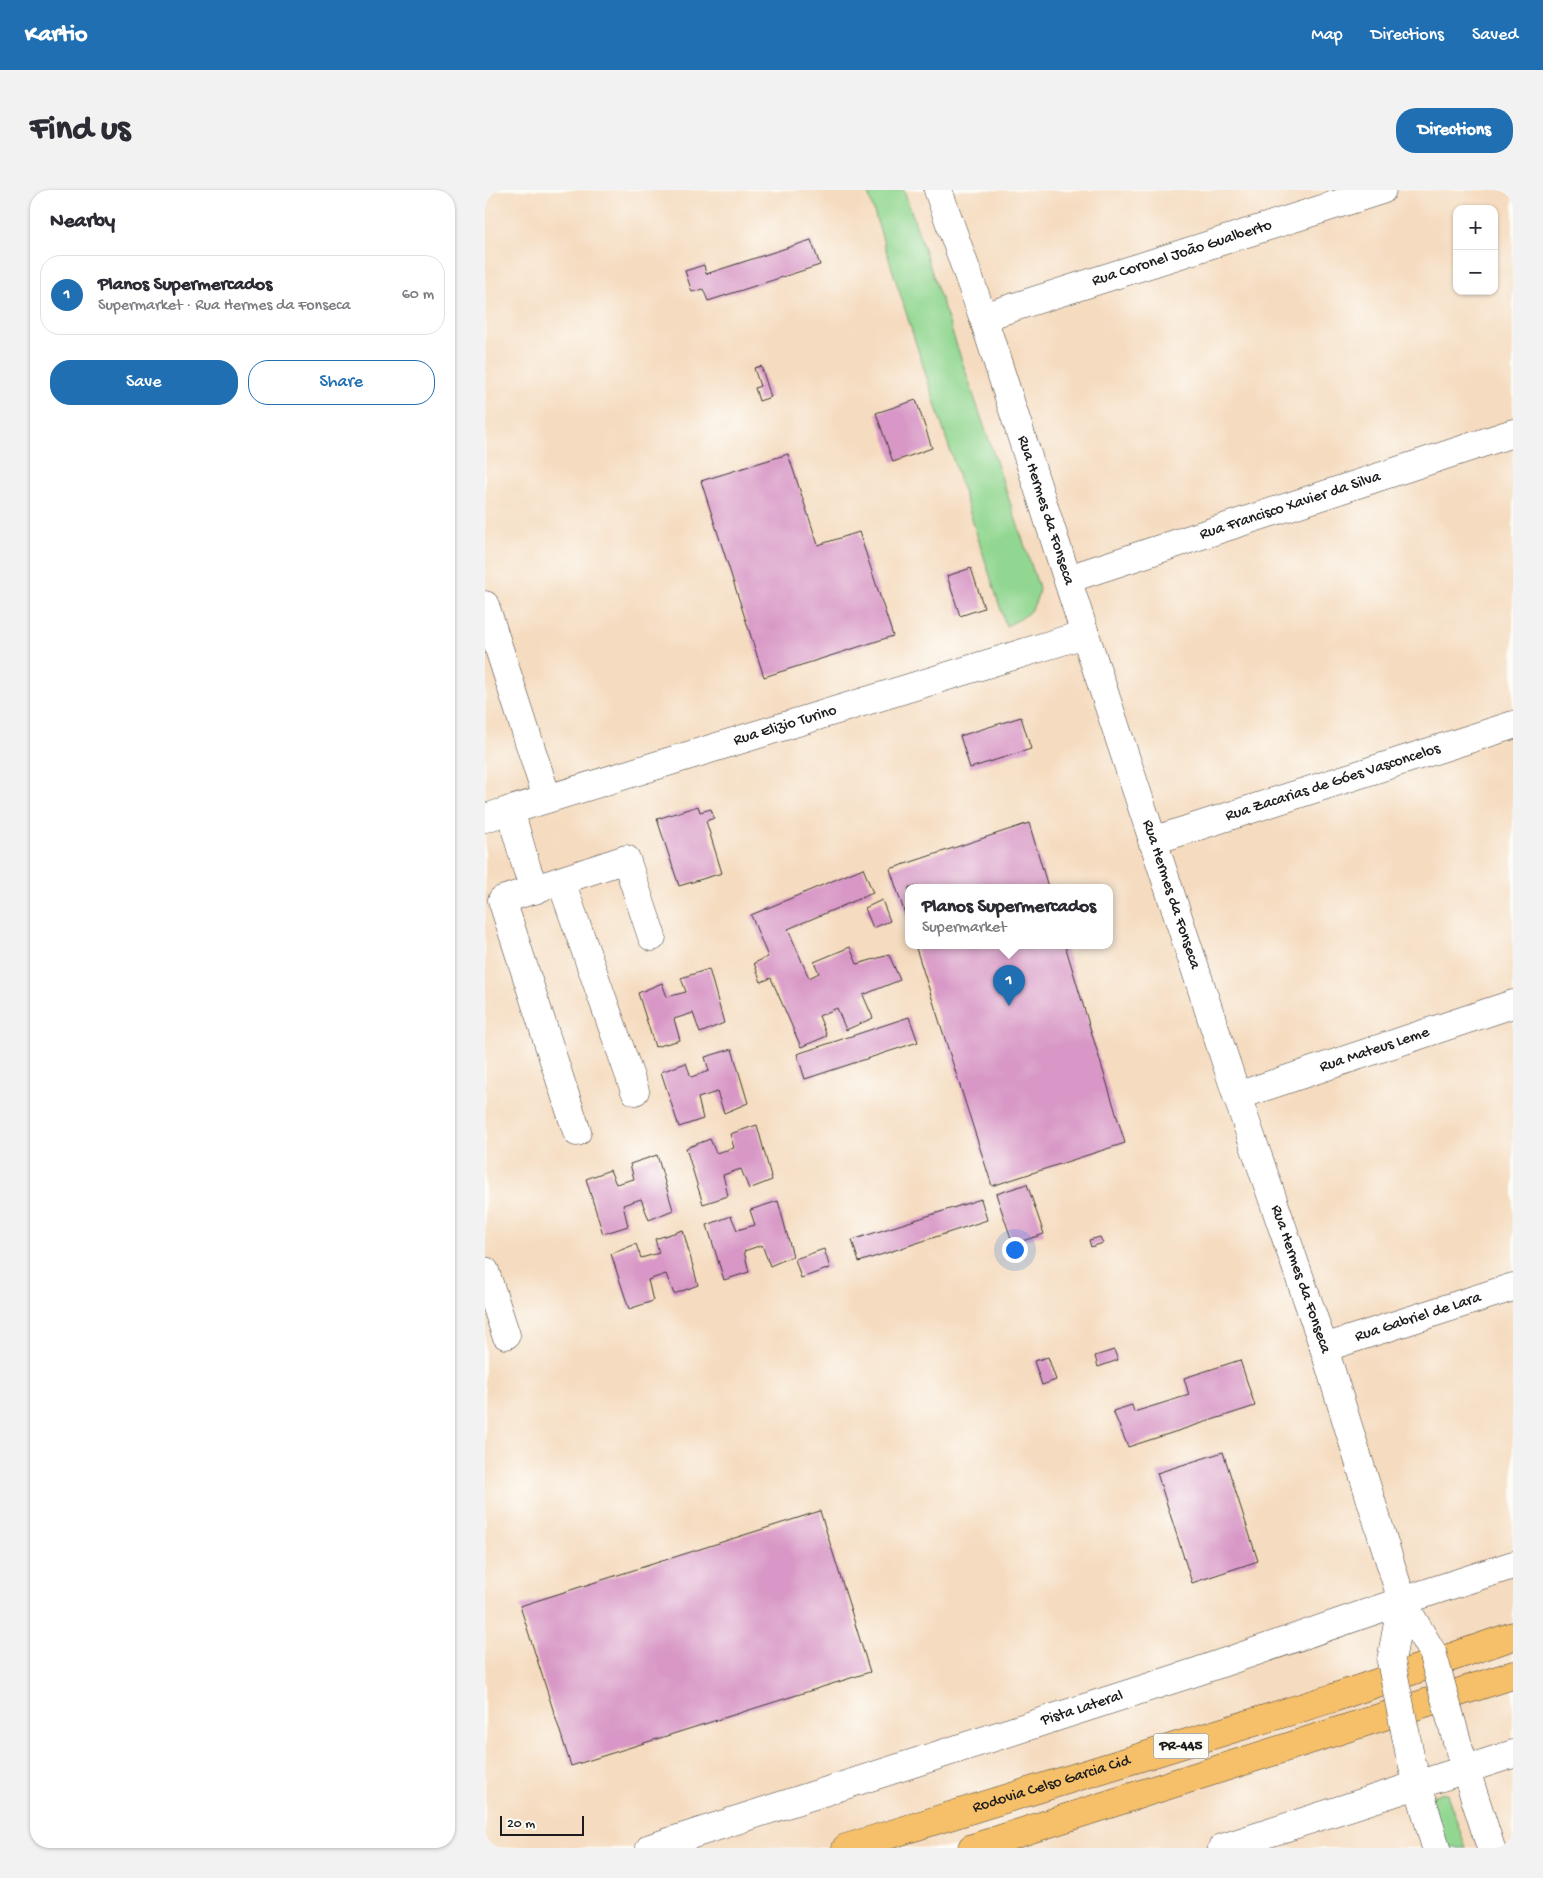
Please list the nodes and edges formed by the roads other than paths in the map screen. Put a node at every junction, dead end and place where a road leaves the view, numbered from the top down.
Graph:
1 (938, 190) edge
2 (1382, 190) edge
3 (983, 317) junction
4 (1513, 433) edge
5 (1068, 579) junction
6 (485, 605) edge
7 (1085, 634) junction
8 (1513, 725) edge
9 (547, 798) junction
10 (497, 814) edge
11 (1153, 841) junction
12 (561, 881) junction
13 (535, 890) junction
14 (652, 937) dead end
15 (1513, 1004) edge
16 (635, 1091) dead end
17 (1237, 1096) junction
18 (577, 1132) dead end
19 (485, 1271) edge
20 (1513, 1287) edge
21 (506, 1335) dead end
22 (1324, 1348) junction
23 (1513, 1565) edge
24 (1401, 1601) junction
25 (1513, 1636) edge
26 (1513, 1675) edge
27 (1513, 1754) edge
28 (1462, 1757) junction
29 (1417, 1785) junction
30 (650, 1848) edge
31 (846, 1848) edge
32 (972, 1848) edge
33 (1222, 1848) edge
34 (1436, 1848) edge
35 (1491, 1848) edge

1 - 3 street, Rua Hermes da Fonseca
2 - 3 street, Rua Coronel João Gualberto
3 - 5 street, Rua Hermes da Fonseca
4 - 5 street, Rua Francisco Xavier da Silva
5 - 7 street, Rua Hermes da Fonseca
6 - 9 street
7 - 9 street, Rua Elizio Turino
7 - 11 street, Rua Hermes da Fonseca
8 - 11 street, Rua Zacarias de Góes Vasconcelos
9 - 10 street, Rua Elizio Turino
10 - 13 street
11 - 17 street, Rua Hermes da Fonseca
12 - 13 street
12 - 14 street
12 - 16 street
13 - 18 street
15 - 17 street, Rua Mateus Leme
17 - 22 street, Rua Hermes da Fonseca
19 - 21 street
20 - 22 street, Rua Gabriel de Lara
22 - 24 street, Rua Hermes da Fonseca
23 - 24 street, Pista Lateral
24 - 28 street, bridge
24 - 29 street, bridge
24 - 30 street, Pista Lateral
25 - 31 highway, Rodovia Celso Garcia Cid / PR-445
26 - 32 highway, PR-445
27 - 28 street
28 - 29 street
28 - 35 street
29 - 33 street
29 - 34 street

